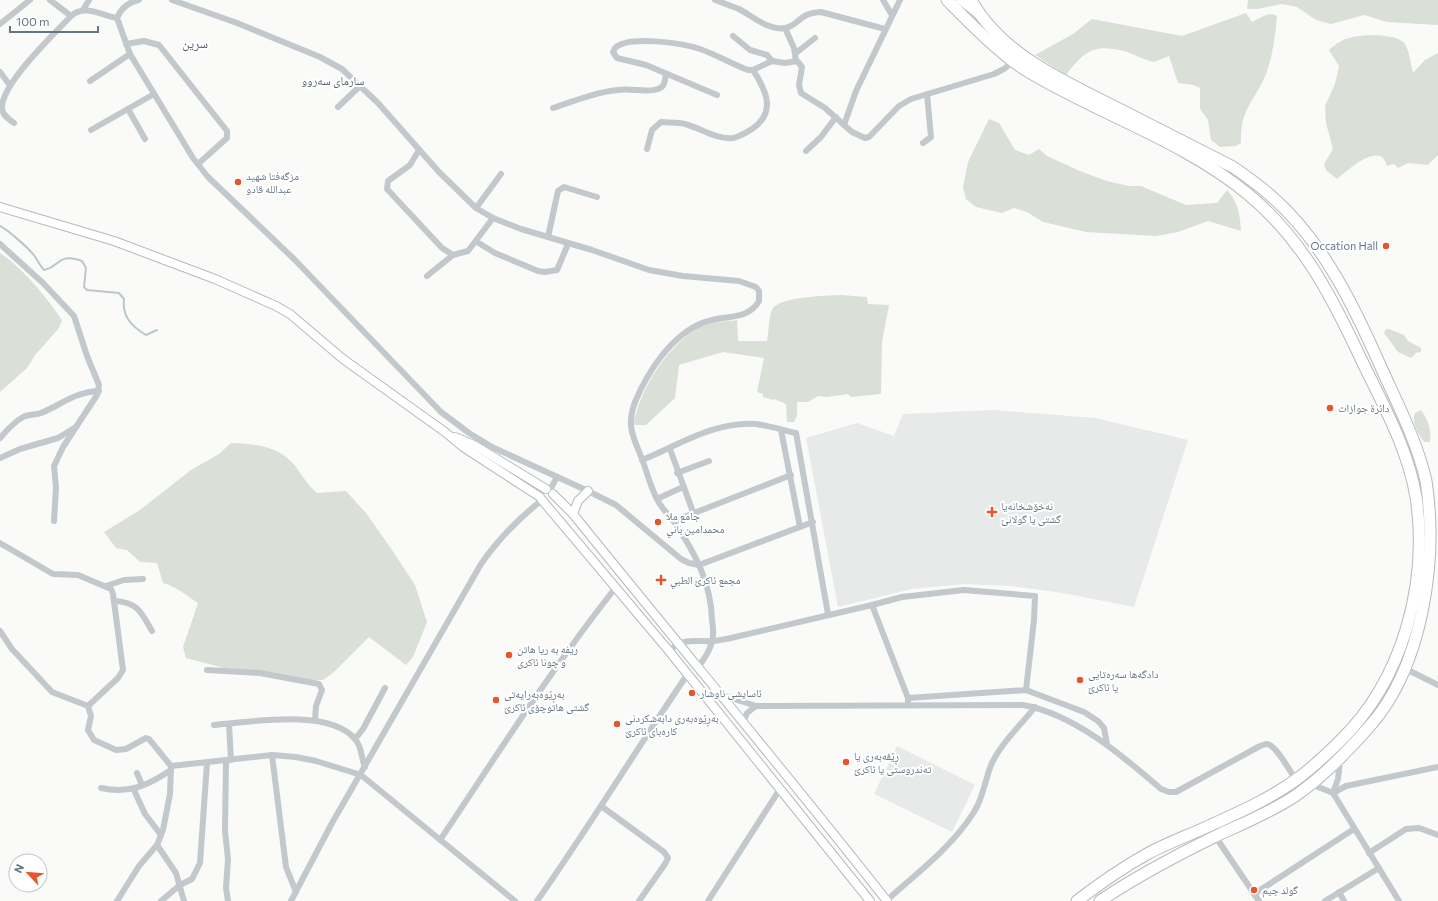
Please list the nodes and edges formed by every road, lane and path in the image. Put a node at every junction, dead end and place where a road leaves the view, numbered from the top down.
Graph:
1 (30, 0) edge
2 (50, 0) edge
3 (89, 0) edge
4 (139, 0) edge
5 (172, 0) edge
6 (715, 0) edge
7 (883, 0) edge
8 (900, 0) edge
9 (947, 0) edge
10 (960, 0) edge
11 (971, 0) edge
12 (59, 3) edge
13 (83, 10) junction
14 (892, 14) junction
15 (980, 15) junction
16 (71, 16) junction
17 (117, 18) junction
18 (0, 24) edge
19 (785, 28) junction
20 (885, 29) junction
21 (733, 36) dead end
22 (814, 38) dead end
23 (126, 44) junction
24 (130, 54) junction
25 (796, 54) junction
26 (772, 61) junction
27 (796, 61) junction
28 (1014, 61) junction
29 (753, 70) junction
30 (0, 72) edge
31 (666, 74) junction
32 (90, 81) dead end
33 (9, 84) junction
34 (360, 86) junction
35 (154, 94) junction
36 (927, 94) junction
37 (717, 95) dead end
38 (338, 107) dead end
39 (553, 108) dead end
40 (128, 109) junction
41 (836, 117) junction
42 (14, 123) dead end
43 (844, 125) junction
44 (91, 130) dead end
45 (145, 139) dead end
46 (923, 143) dead end
47 (646, 149) dead end
48 (420, 150) junction
49 (806, 151) dead end
50 (198, 164) junction
51 (500, 174) dead end
52 (597, 197) dead end
53 (0, 207) edge
54 (476, 208) junction
55 (492, 218) junction
56 (548, 238) junction
57 (477, 242) junction
58 (0, 244) edge
59 (568, 244) junction
60 (453, 255) junction
61 (427, 276) dead end
62 (99, 391) junction
63 (1392, 391) junction
64 (1378, 395) junction
65 (77, 426) junction
66 (781, 430) junction
67 (445, 432) junction
68 (0, 438) edge
69 (670, 449) junction
70 (0, 458) edge
71 (642, 460) junction
72 (709, 461) dead end
73 (677, 473) junction
74 (791, 475) junction
75 (557, 477) junction
76 (683, 487) junction
77 (550, 491) junction
78 (588, 491) junction
79 (541, 499) junction
80 (657, 499) junction
81 (693, 512) junction
82 (573, 514) junction
83 (54, 521) dead end
84 (674, 521) junction
85 (813, 522) junction
86 (800, 527) junction
87 (0, 543) edge
88 (699, 565) junction
89 (143, 579) dead end
90 (106, 586) junction
91 (616, 587) junction
92 (114, 601) junction
93 (872, 605) junction
94 (828, 614) junction
95 (0, 631) edge
96 (152, 631) dead end
97 (712, 641) junction
98 (677, 644) junction
99 (669, 651) junction
100 (698, 668) junction
101 (207, 670) dead end
102 (1406, 670) junction
103 (687, 675) junction
104 (1438, 685) edge
105 (385, 688) dead end
106 (1026, 690) junction
107 (721, 694) junction
108 (908, 701) junction
109 (88, 706) junction
110 (756, 706) junction
111 (1035, 707) junction
112 (315, 720) junction
113 (743, 723) junction
114 (229, 724) junction
115 (214, 725) dead end
116 (355, 739) junction
117 (1107, 744) junction
118 (272, 755) junction
119 (1340, 757) junction
120 (228, 760) junction
121 (207, 763) junction
122 (365, 767) junction
123 (1438, 767) edge
124 (171, 768) junction
125 (137, 773) dead end
126 (360, 775) junction
127 (1296, 780) junction
128 (1311, 784) junction
129 (142, 785) junction
130 (101, 788) dead end
131 (780, 788) junction
132 (134, 790) junction
133 (1334, 793) junction
134 (601, 806) junction
135 (1354, 829) junction
136 (834, 834) junction
137 (161, 835) junction
138 (1438, 835) edge
139 (1215, 836) junction
140 (440, 840) junction
141 (823, 842) junction
142 (157, 845) junction
143 (1369, 853) junction
144 (1379, 868) junction
145 (180, 885) junction
146 (296, 892) junction
147 (1339, 892) junction
148 (1254, 894) junction
149 (117, 901) edge
150 (161, 901) edge
151 (184, 901) edge
152 (228, 901) edge
153 (291, 901) edge
154 (515, 901) edge
155 (537, 901) edge
156 (639, 901) edge
157 (708, 901) edge
158 (870, 901) edge
159 (886, 901) edge
160 (1077, 901) edge
161 (1100, 901) edge
162 (1258, 901) edge
163 (1325, 901) edge
164 (1344, 901) edge
165 (1399, 901) edge

1 - 18 street
2 - 12 street
3 - 13 street
4 - 17 street
5 - 34 street
6 - 19 street
7 - 14 street
8 - 14 street
9 - 28 highway
10 - 15 street
11 - 15 highway
12 - 16 street
13 - 16 street
13 - 17 street
14 - 20 street
15 - 63 highway
16 - 33 street
17 - 23 street
19 - 20 street
19 - 25 street
20 - 43 street
21 - 26 street
22 - 25 street
23 - 24 street
23 - 50 street
24 - 32 street
24 - 35 street
25 - 27 street
26 - 27 street
26 - 29 street
27 - 41 street
28 - 36 street
28 - 64 highway
29 - 31 street
29 - 47 street
30 - 33 street
31 - 37 street
31 - 39 street
33 - 42 street
34 - 38 street
34 - 48 street
35 - 40 street
35 - 50 street
36 - 43 street
36 - 46 street
40 - 44 street
40 - 45 street
41 - 43 street
41 - 49 street
48 - 54 street
48 - 60 street
50 - 75 street
51 - 54 street
52 - 56 street
53 - 67 street
54 - 55 street
55 - 56 street
55 - 57 street
56 - 59 street
57 - 59 street
57 - 60 street
58 - 62 street
59 - 71 street
60 - 61 street
62 - 65 street
62 - 68 street
63 - 64 highway
63 - 102 highway
64 - 127 highway
65 - 70 street
65 - 83 street
66 - 69 street
66 - 74 street
66 - 85 street
67 - 77 street
67 - 79 street
69 - 71 street
69 - 73 street
71 - 80 street
72 - 73 street
73 - 76 street
74 - 81 street
74 - 86 street
75 - 77 street
75 - 78 street
76 - 80 street
76 - 81 street
77 - 79 street
77 - 79 street
77 - 82 street
78 - 82 street
78 - 88 street
79 - 91 street
79 - 122 street
80 - 84 street
81 - 84 street
82 - 98 street
84 - 88 street
85 - 86 street
85 - 94 street
86 - 88 street
87 - 90 street
88 - 97 street
89 - 90 street
90 - 92 street
91 - 99 street
91 - 140 street
92 - 96 street
92 - 109 street
93 - 94 street
93 - 106 street
93 - 108 street
94 - 97 street
95 - 109 street
97 - 98 street
97 - 100 street
98 - 99 street
98 - 100 street
99 - 103 street
100 - 107 street
101 - 112 street
102 - 104 street
102 - 119 highway
103 - 131 street
103 - 134 street
105 - 116 street
106 - 108 street
106 - 117 street
107 - 110 street
107 - 113 street
108 - 110 street
108 - 111 street
109 - 124 street
110 - 113 street
111 - 117 street
111 - 159 street
112 - 114 street
112 - 116 street
113 - 136 street
114 - 115 street
114 - 120 street
116 - 122 street
117 - 127 street
118 - 120 street
118 - 126 street
118 - 146 street
119 - 128 highway
119 - 133 street
120 - 121 street
120 - 152 street
121 - 124 street
121 - 145 street
122 - 126 street
123 - 133 street
124 - 129 street
124 - 137 street
125 - 129 street
126 - 140 street
126 - 146 street
127 - 160 highway
128 - 133 street
128 - 139 highway
129 - 132 street
130 - 132 street
131 - 141 street
131 - 157 street
132 - 137 street
133 - 135 street
134 - 155 street
134 - 156 street
135 - 143 street
135 - 148 street
136 - 141 street
136 - 159 street
137 - 142 street
138 - 143 street
139 - 148 street
139 - 161 highway
140 - 154 street
141 - 158 street
142 - 145 street
142 - 149 street
143 - 144 street
144 - 147 street
144 - 165 street
145 - 150 street
145 - 151 street
146 - 153 street
147 - 163 street
147 - 164 street
148 - 162 street

